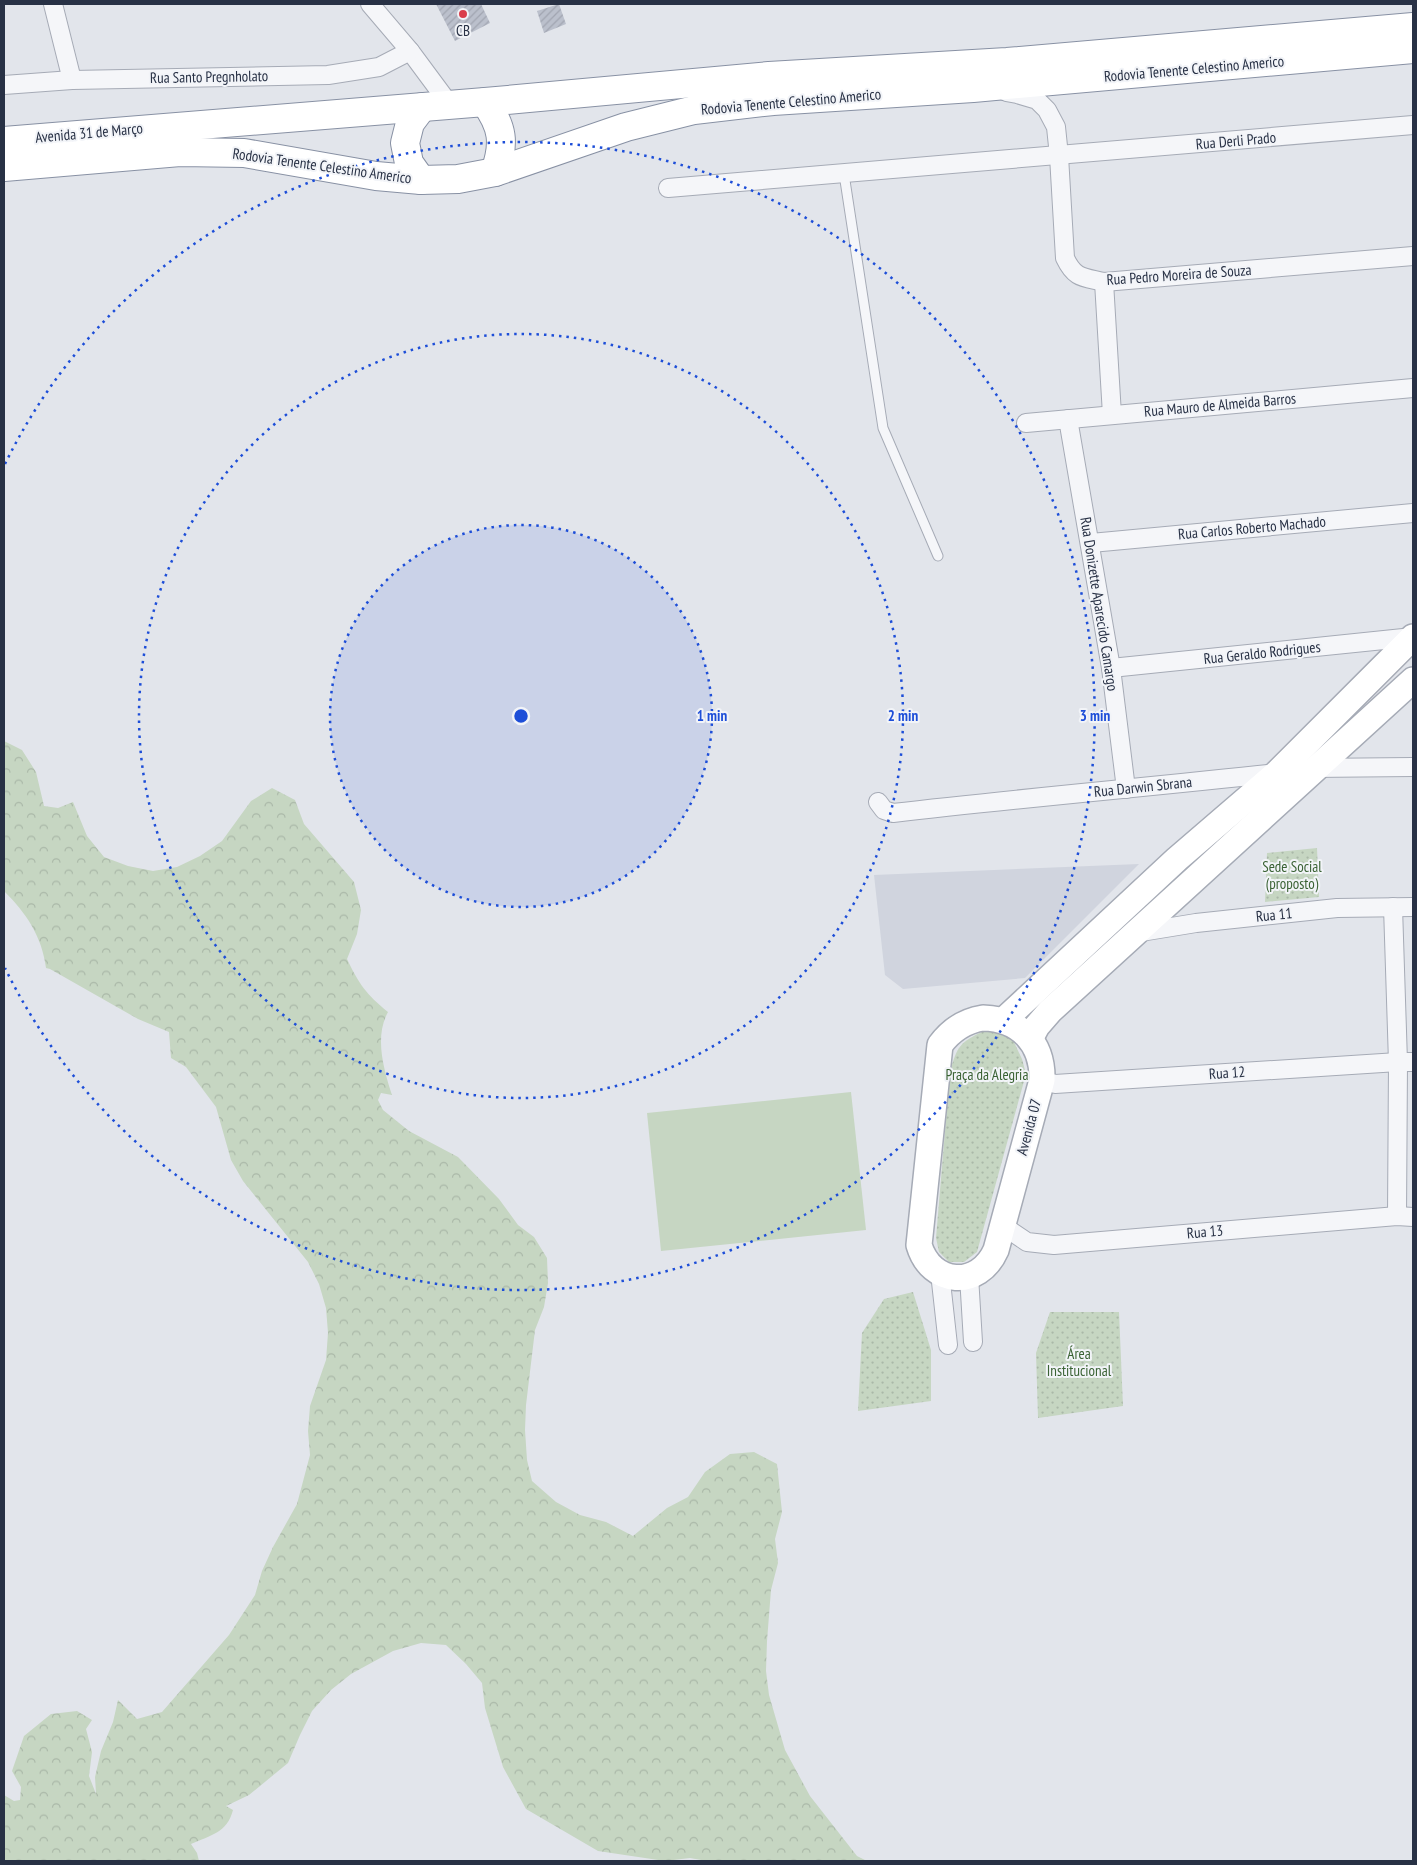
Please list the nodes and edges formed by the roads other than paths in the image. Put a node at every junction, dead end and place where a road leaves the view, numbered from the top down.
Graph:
1 (53, 4) edge
2 (370, 4) edge
3 (1413, 27) edge
4 (1413, 49) edge
5 (410, 51) junction
6 (72, 80) junction
7 (4, 85) edge
8 (973, 88) junction
9 (485, 102) junction
10 (450, 105) junction
11 (422, 107) junction
12 (1413, 125) edge
13 (173, 126) joint
14 (4, 140) edge
15 (1059, 156) junction
16 (59, 163) joint
17 (4, 167) edge
18 (495, 172) junction
19 (844, 174) junction
20 (421, 180) junction
21 (668, 188) dead end
22 (1413, 256) edge
23 (1104, 282) junction
24 (1413, 388) edge
25 (1112, 415) junction
26 (1068, 419) junction
27 (1026, 423) dead end
28 (1413, 513) edge
29 (1091, 543) junction
30 (938, 556) dead end
31 (1413, 637) edge
32 (1111, 668) junction
33 (1413, 680) edge
34 (1413, 767) edge
35 (1317, 768) junction
36 (1277, 773) junction
37 (1126, 789) junction
38 (878, 802) dead end
39 (1178, 893) junction
40 (1393, 907) junction
41 (1413, 907) edge
42 (1196, 923) junction
43 (1135, 933) junction
44 (1004, 1020) junction
45 (1030, 1039) junction
46 (1405, 1062) edge
47 (1042, 1080) junction
48 (1405, 1217) edge
49 (1002, 1225) junction
50 (940, 1273) junction
51 (969, 1276) junction
52 (973, 1342) dead end
53 (948, 1344) dead end

1 - 6 street
2 - 5 street
3 - 9 highway, Rodovia Tenente Celestino Americo
4 - 8 highway, Rodovia Tenente Celestino Americo
5 - 6 street, Rua Santo Pregnholato
5 - 10 street
6 - 7 street, Rua Santo Pregnholato
8 - 15 street, Rua Pedro Moreira de Souza
8 - 18 highway, Rodovia Tenente Celestino Americo
9 - 10 highway, Rodovia Tenente Celestino Americo
9 - 18 highway
10 - 11 highway, Rodovia Tenente Celestino Americo
11 - 13 highway, Rodovia Tenente Celestino Americo
11 - 20 highway
12 - 15 street, Rua Derli Prado
13 - 14 highway, Avenida 31 de Março
15 - 19 street, Rua Derli Prado
15 - 23 street, Rua Pedro Moreira de Souza
16 - 17 highway, Avenida 31 de Março
16 - 20 highway, Rodovia Tenente Celestino Americo
18 - 20 highway, Rodovia Tenente Celestino Americo
19 - 21 street, Rua Derli Prado
19 - 30 lane
22 - 23 street, Rua Pedro Moreira de Souza
23 - 25 street
24 - 25 street, Rua Mauro de Almeida Barros
25 - 26 street, Rua Mauro de Almeida Barros
26 - 27 street, Rua Mauro de Almeida Barros
26 - 29 street, Rua Donizette Aparecido Camargo
28 - 29 street, Rua Carlos Roberto Machado
29 - 32 street, Rua Donizette Aparecido Camargo
31 - 32 street, Rua Geraldo Rodrigues
31 - 36 street
32 - 37 street, Rua Donizette Aparecido Camargo
33 - 35 street
34 - 35 street, Rua Darwin Sbrana
35 - 36 street, Rua Darwin Sbrana
35 - 39 street
36 - 37 street, Rua Darwin Sbrana
36 - 44 street
37 - 38 street, Rua Darwin Sbrana
39 - 42 street
39 - 43 street
40 - 41 street, Rua 11
40 - 42 street, Rua 11
40 - 46 street
42 - 43 street, Rua 11
43 - 45 street
44 - 45 street, Avenida 07
44 - 50 street
45 - 47 street, Avenida 07
46 - 47 street, Rua 12
46 - 48 street
47 - 49 street, Avenida 07
48 - 49 street, Rua 13
49 - 51 street, Avenida 07
50 - 51 street
50 - 53 street
51 - 52 street

